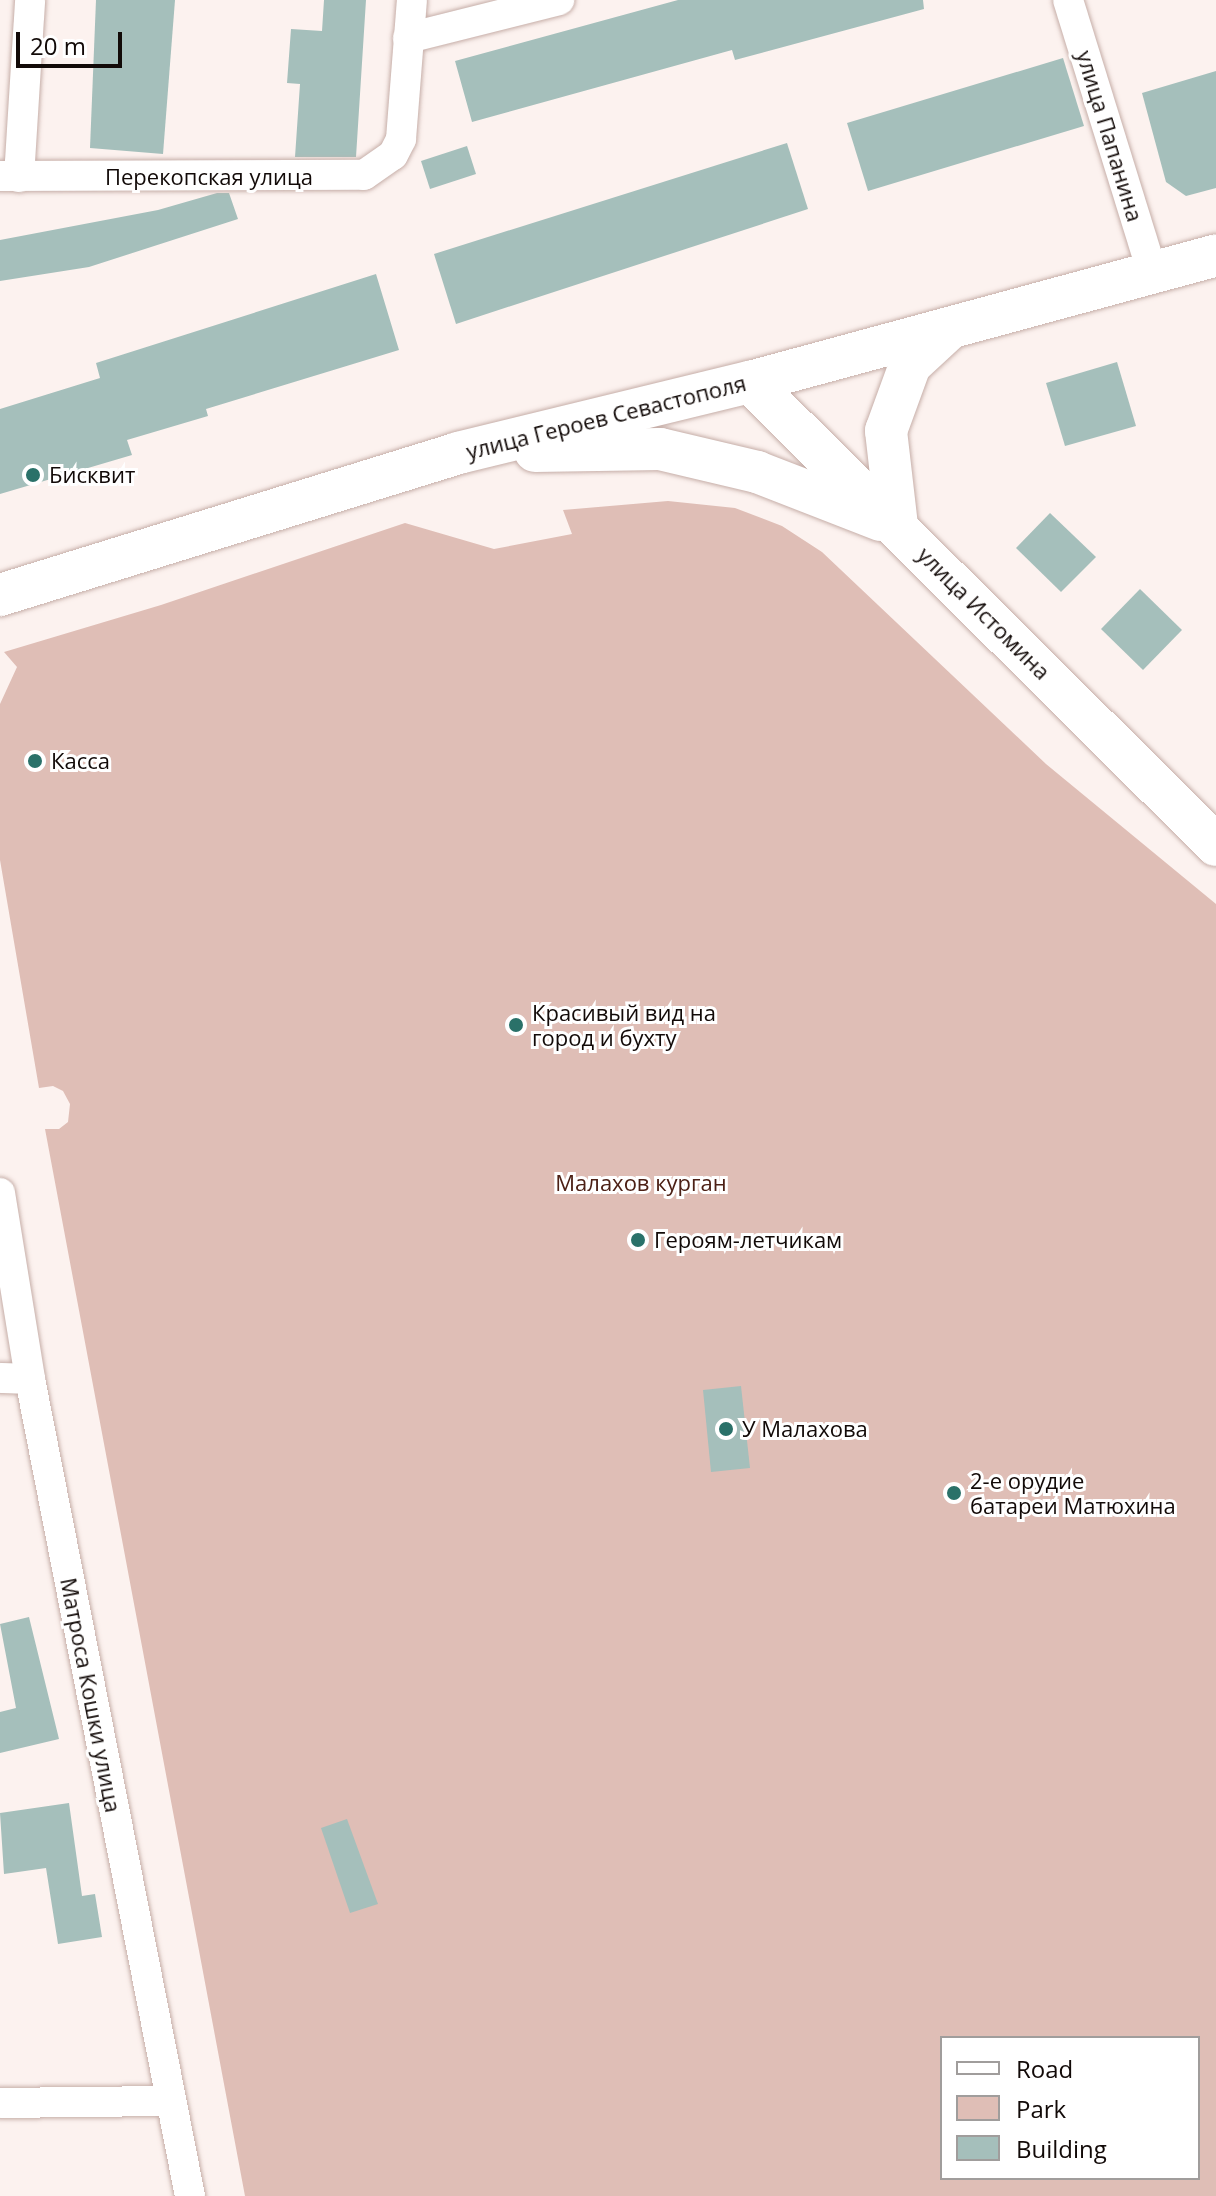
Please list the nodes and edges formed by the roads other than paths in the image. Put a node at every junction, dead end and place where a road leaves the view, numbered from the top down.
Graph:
1 (30, 0) edge
2 (412, 0) edge
3 (559, 0) edge
4 (1068, 0) edge
5 (408, 38) junction
6 (10, 176) edge
7 (1216, 255) edge
8 (1152, 271) junction
9 (951, 327) junction
10 (750, 382) junction
11 (458, 453) junction
12 (897, 526) junction
13 (0, 595) edge
14 (1216, 845) edge
15 (0, 1193) edge
16 (15, 1379) edge
17 (170, 2101) junction
18 (0, 2103) edge
19 (190, 2196) edge

1 - 6 street
2 - 5 street
3 - 5 street
4 - 8 street, улица Папанина
5 - 6 street, Перекопская улица
7 - 8 main road, улица Героев Севастополя
8 - 9 main road, улица Героев Севастополя
9 - 10 main road, улица Героев Севастополя
9 - 12 main road
10 - 11 main road, улица Героев Севастополя
10 - 12 main road, улица Истомина
11 - 12 main road
11 - 13 main road, улица Героев Севастополя
12 - 14 main road, улица Истомина
15 - 16 street, Матроса Кошки улица
16 - 17 street, Матроса Кошки улица
17 - 18 street
17 - 19 street, Матроса Кошки улица

